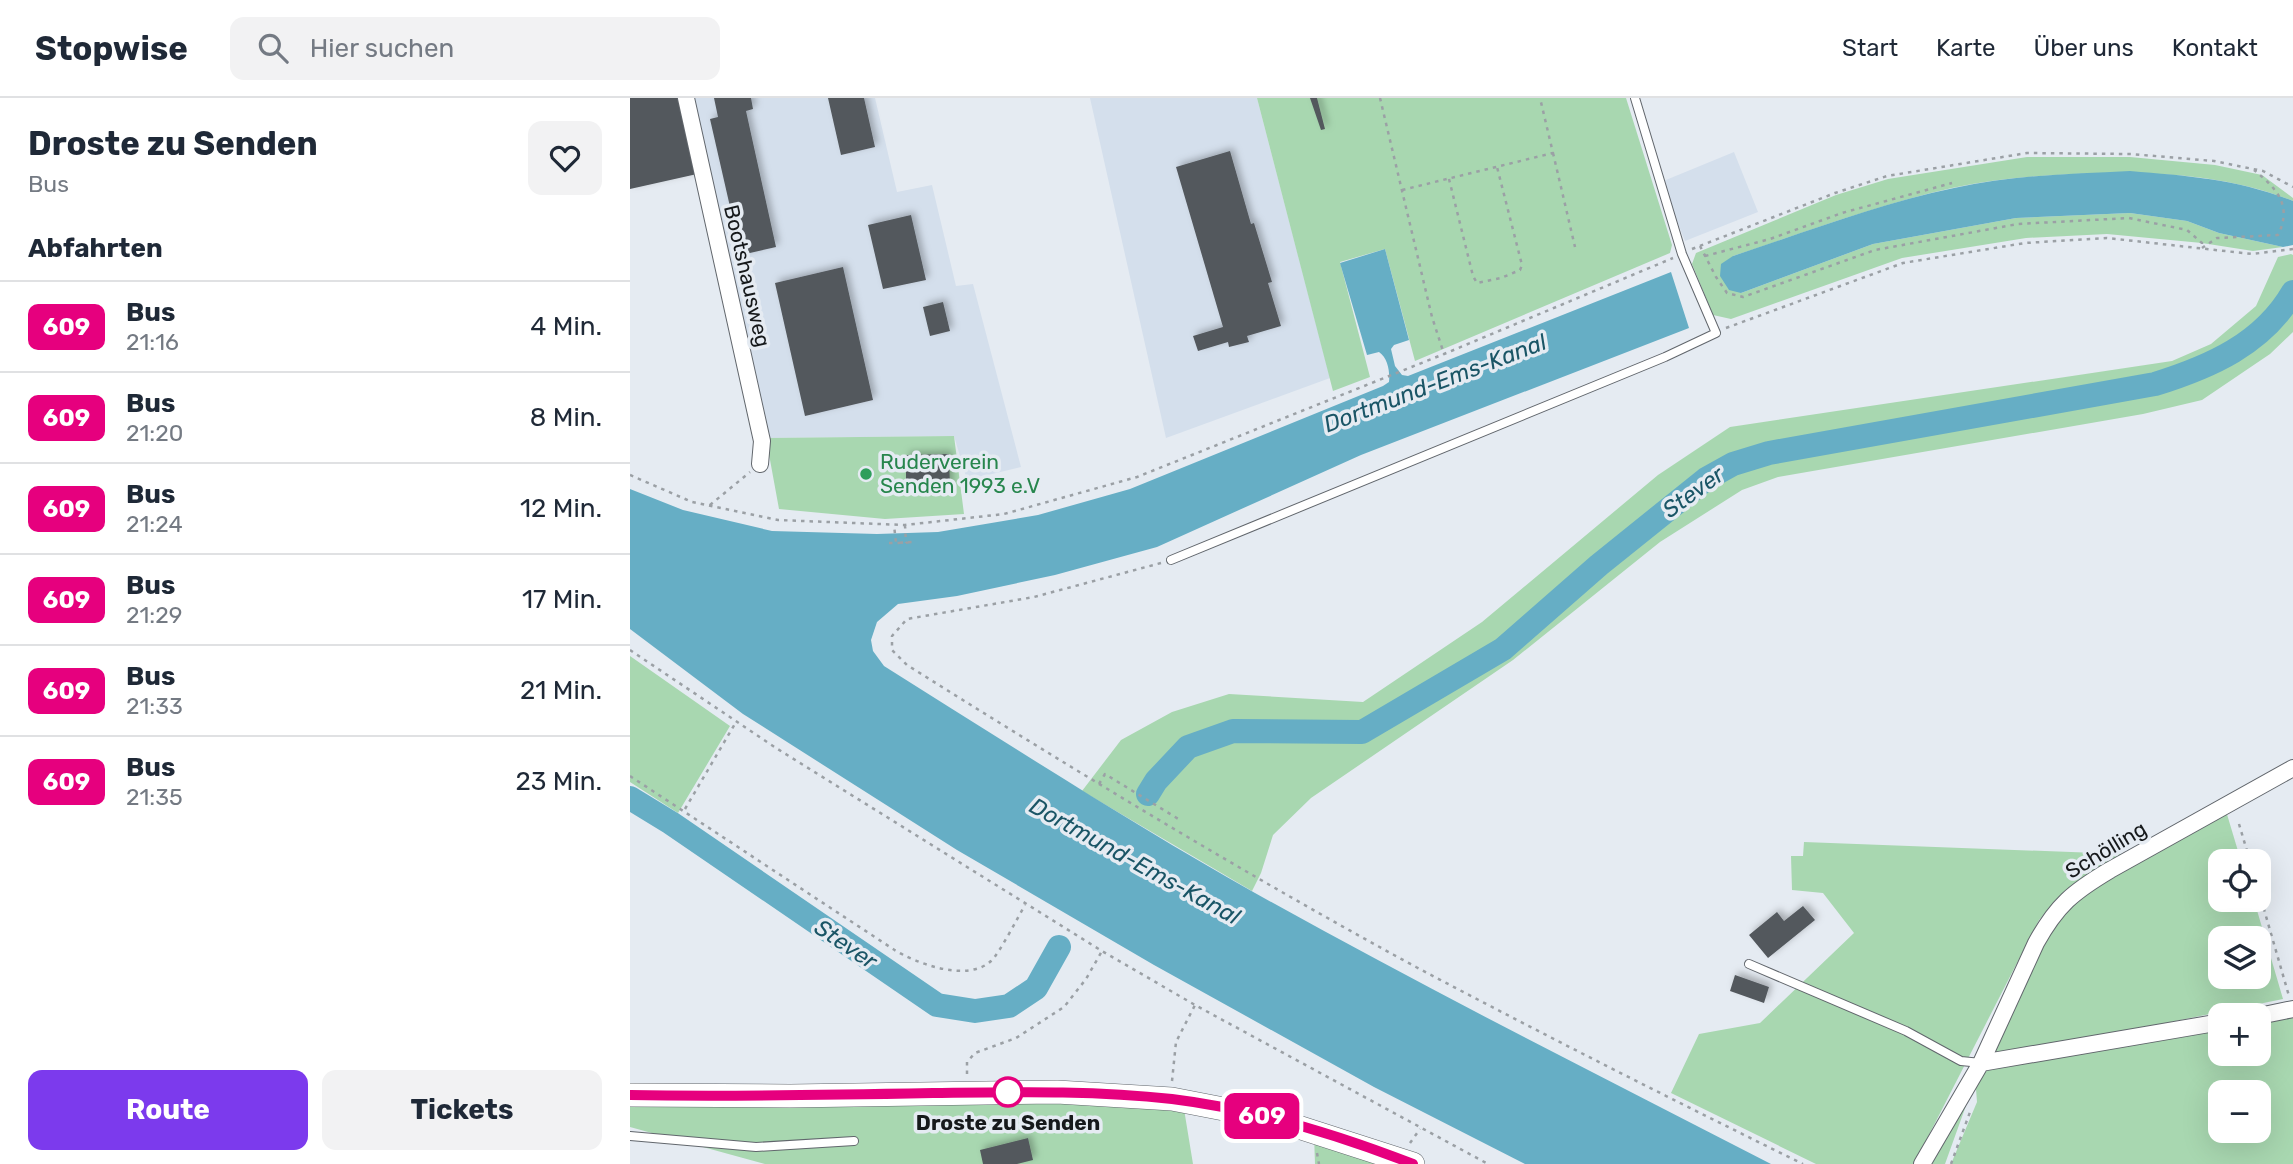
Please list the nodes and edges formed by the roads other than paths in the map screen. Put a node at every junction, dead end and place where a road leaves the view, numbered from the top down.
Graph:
1 (685, 98) edge
2 (1635, 98) edge
3 (760, 464) road end
4 (1171, 560) road end
5 (2293, 768) edge
6 (1749, 964) dead end
7 (2293, 1009) edge
8 (2271, 1014) edge
9 (2208, 1025) edge
10 (1981, 1063) junction
11 (635, 1095) edge
12 (630, 1136) edge
13 (853, 1141) dead end
14 (1410, 1156) edge
15 (1922, 1164) edge

1 - 3 street, Bootshausweg
2 - 4 lane
5 - 10 street, Schölling
6 - 10 lane
7 - 8 street
9 - 10 street
10 - 15 street, Schölling
11 - 14 street
12 - 13 lane

